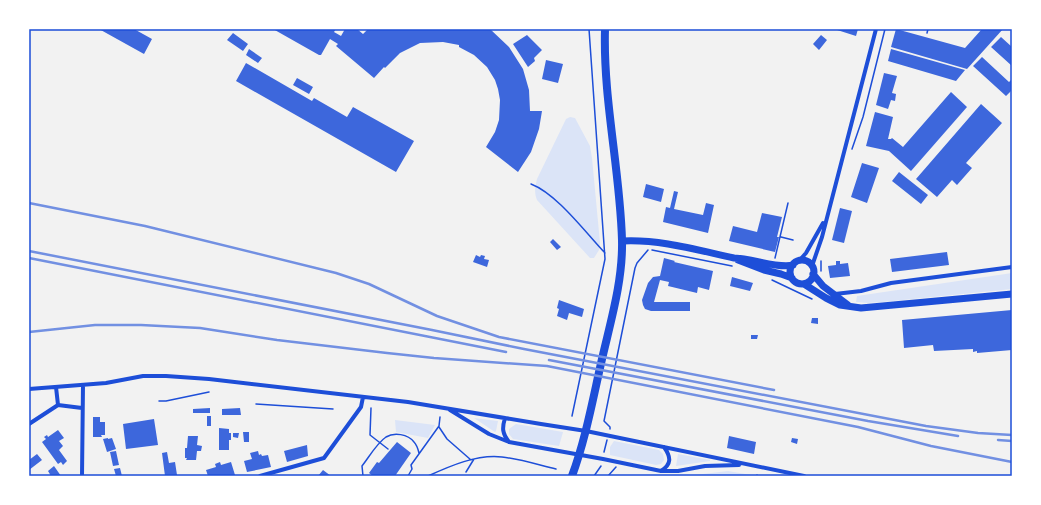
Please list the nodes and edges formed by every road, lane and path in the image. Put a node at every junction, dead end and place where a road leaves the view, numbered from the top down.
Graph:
1 (589, 29) edge
2 (605, 29) edge
3 (876, 29) edge
4 (885, 29) edge
5 (928, 29) edge
6 (927, 33) dead end
7 (850, 154) dead end
8 (531, 184) dead end
9 (788, 204) dead end
10 (825, 221) junction
11 (780, 237) junction
12 (793, 240) dead end
13 (622, 241) junction
14 (647, 249) dead end
15 (605, 253) junction
16 (734, 258) junction
17 (775, 260) dead end
18 (796, 263) junction
19 (812, 266) junction
20 (1012, 267) edge
21 (813, 274) junction
22 (792, 278) junction
23 (804, 284) junction
24 (834, 294) junction
25 (1012, 294) edge
26 (848, 306) junction
27 (83, 385) junction
28 (56, 387) junction
29 (29, 389) edge
30 (209, 392) dead end
31 (363, 397) junction
32 (159, 401) dead end
33 (256, 404) dead end
34 (58, 405) junction
35 (82, 408) junction
36 (371, 408) dead end
37 (333, 409) dead end
38 (448, 409) junction
39 (572, 416) dead end
40 (440, 417) dead end
41 (505, 418) junction
42 (29, 424) edge
43 (439, 426) junction
44 (610, 427) dead end
45 (586, 431) junction
46 (509, 442) junction
47 (380, 443) junction
48 (664, 447) junction
49 (388, 449) dead end
50 (419, 453) junction
51 (580, 455) junction
52 (474, 459) junction
53 (471, 460) junction
54 (747, 465) junction
55 (616, 467) dead end
56 (556, 469) dead end
57 (661, 471) junction
58 (466, 472) dead end
59 (82, 476) edge
60 (260, 476) edge
61 (364, 476) edge
62 (408, 476) edge
63 (428, 476) edge
64 (572, 476) edge
65 (608, 476) edge
66 (798, 476) edge
67 (804, 476) edge

1 - 15 path
2 - 13 main road
3 - 10 street
4 - 7 path
5 - 6 path
8 - 15 path
9 - 11 path
10 - 18 street
10 - 19 street
11 - 12 path
11 - 17 path
13 - 16 main road
13 - 45 main road
14 - 44 path
15 - 39 path
16 - 18 main road
16 - 22 main road
18 - 19 main road
18 - 22 main road
19 - 21 main road
20 - 24 street
21 - 23 main road
21 - 24 main road
22 - 23 main road
23 - 26 main road
24 - 26 main road
25 - 26 main road
27 - 28 street
27 - 31 street
27 - 35 street
28 - 29 street
28 - 34 street
30 - 32 path
31 - 38 street
31 - 60 street
33 - 37 path
34 - 35 street
34 - 42 street
35 - 59 street
36 - 47 path
38 - 41 street
38 - 46 street
40 - 43 path
41 - 45 street
41 - 46 street
43 - 50 path
43 - 53 path
45 - 48 street
45 - 51 main road
46 - 51 street
47 - 49 path
47 - 50 path
47 - 61 path
48 - 54 street
48 - 57 street
50 - 62 path
51 - 57 street
51 - 64 main road
52 - 53 path
52 - 56 path
52 - 58 path
53 - 63 path
54 - 57 street
54 - 66 street
55 - 65 path
66 - 67 street

